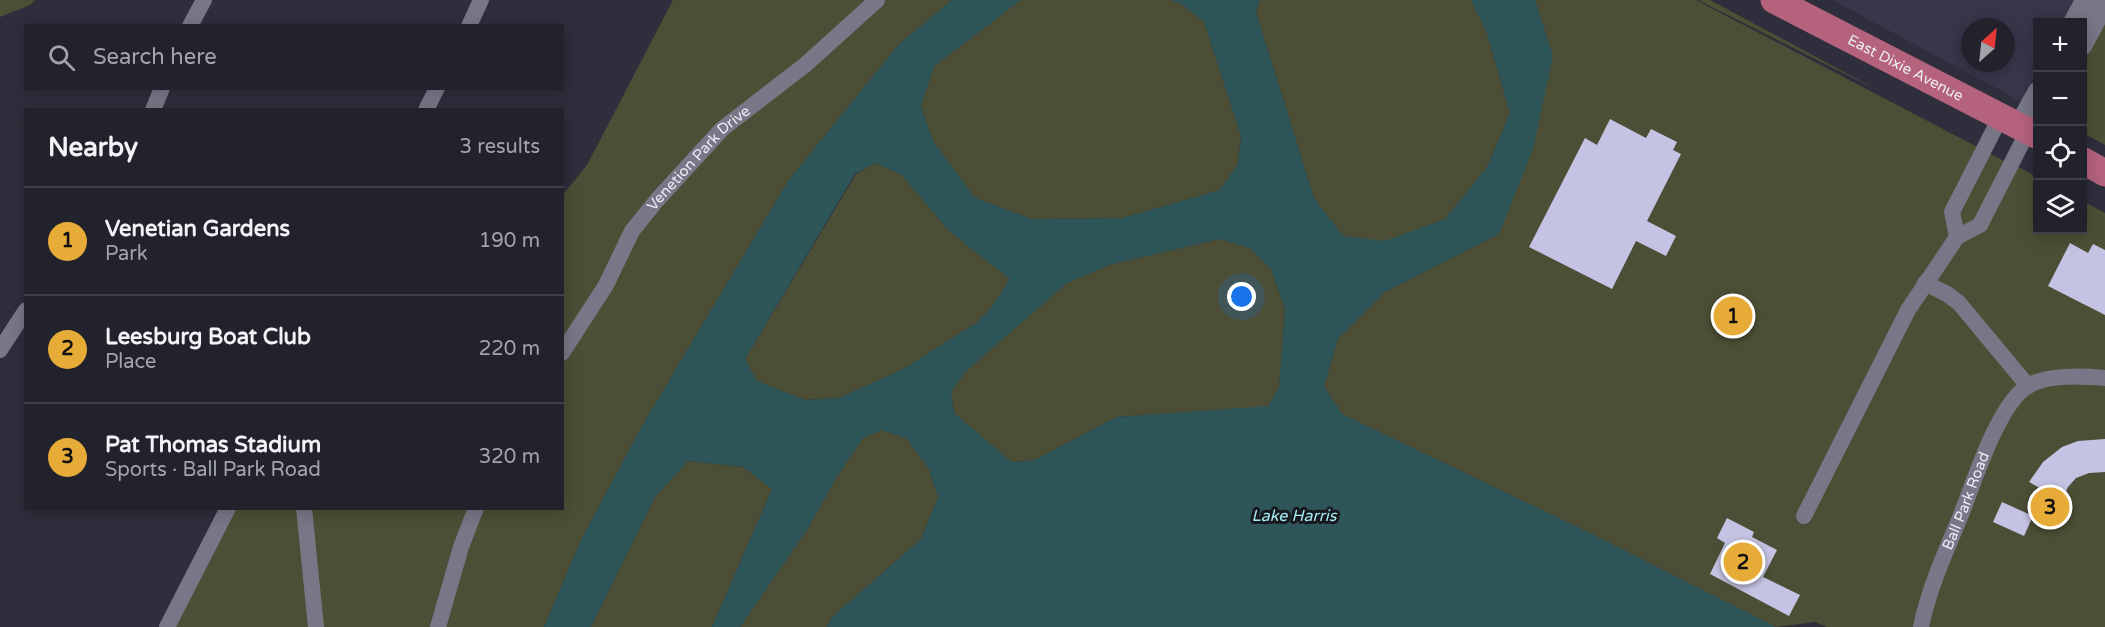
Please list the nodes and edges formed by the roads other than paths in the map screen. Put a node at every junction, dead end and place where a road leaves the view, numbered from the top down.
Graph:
1 (204, 0) edge
2 (482, 0) edge
3 (877, 0) edge
4 (1774, 0) edge
5 (2086, 0) edge
6 (2105, 2) edge
7 (2076, 18) edge
8 (191, 24) edge
9 (470, 24) edge
10 (2087, 36) edge
11 (161, 90) edge
12 (436, 90) edge
13 (2033, 105) edge
14 (154, 108) edge
15 (427, 108) edge
16 (2026, 129) edge
17 (2087, 163) edge
18 (2105, 173) edge
19 (1958, 237) junction
20 (1925, 283) junction
21 (24, 313) edge
22 (0, 350) edge
23 (564, 350) edge
24 (2105, 378) edge
25 (2028, 386) junction
26 (227, 510) edge
27 (304, 510) edge
28 (476, 510) edge
29 (1804, 516) dead end
30 (167, 627) edge
31 (316, 627) edge
32 (438, 627) edge
33 (1921, 627) edge

1 - 8 street
2 - 9 street
3 - 23 street, Venetion Park Drive
4 - 16 main road, East Dixie Avenue
5 - 7 street
6 - 10 street
11 - 14 street
12 - 15 street
13 - 16 street
16 - 19 street
16 - 19 street
17 - 18 main road
19 - 20 street
20 - 25 street
20 - 29 street
21 - 22 street
24 - 25 street
25 - 33 street, Ball Park Road
26 - 30 street
27 - 31 street
28 - 32 street

